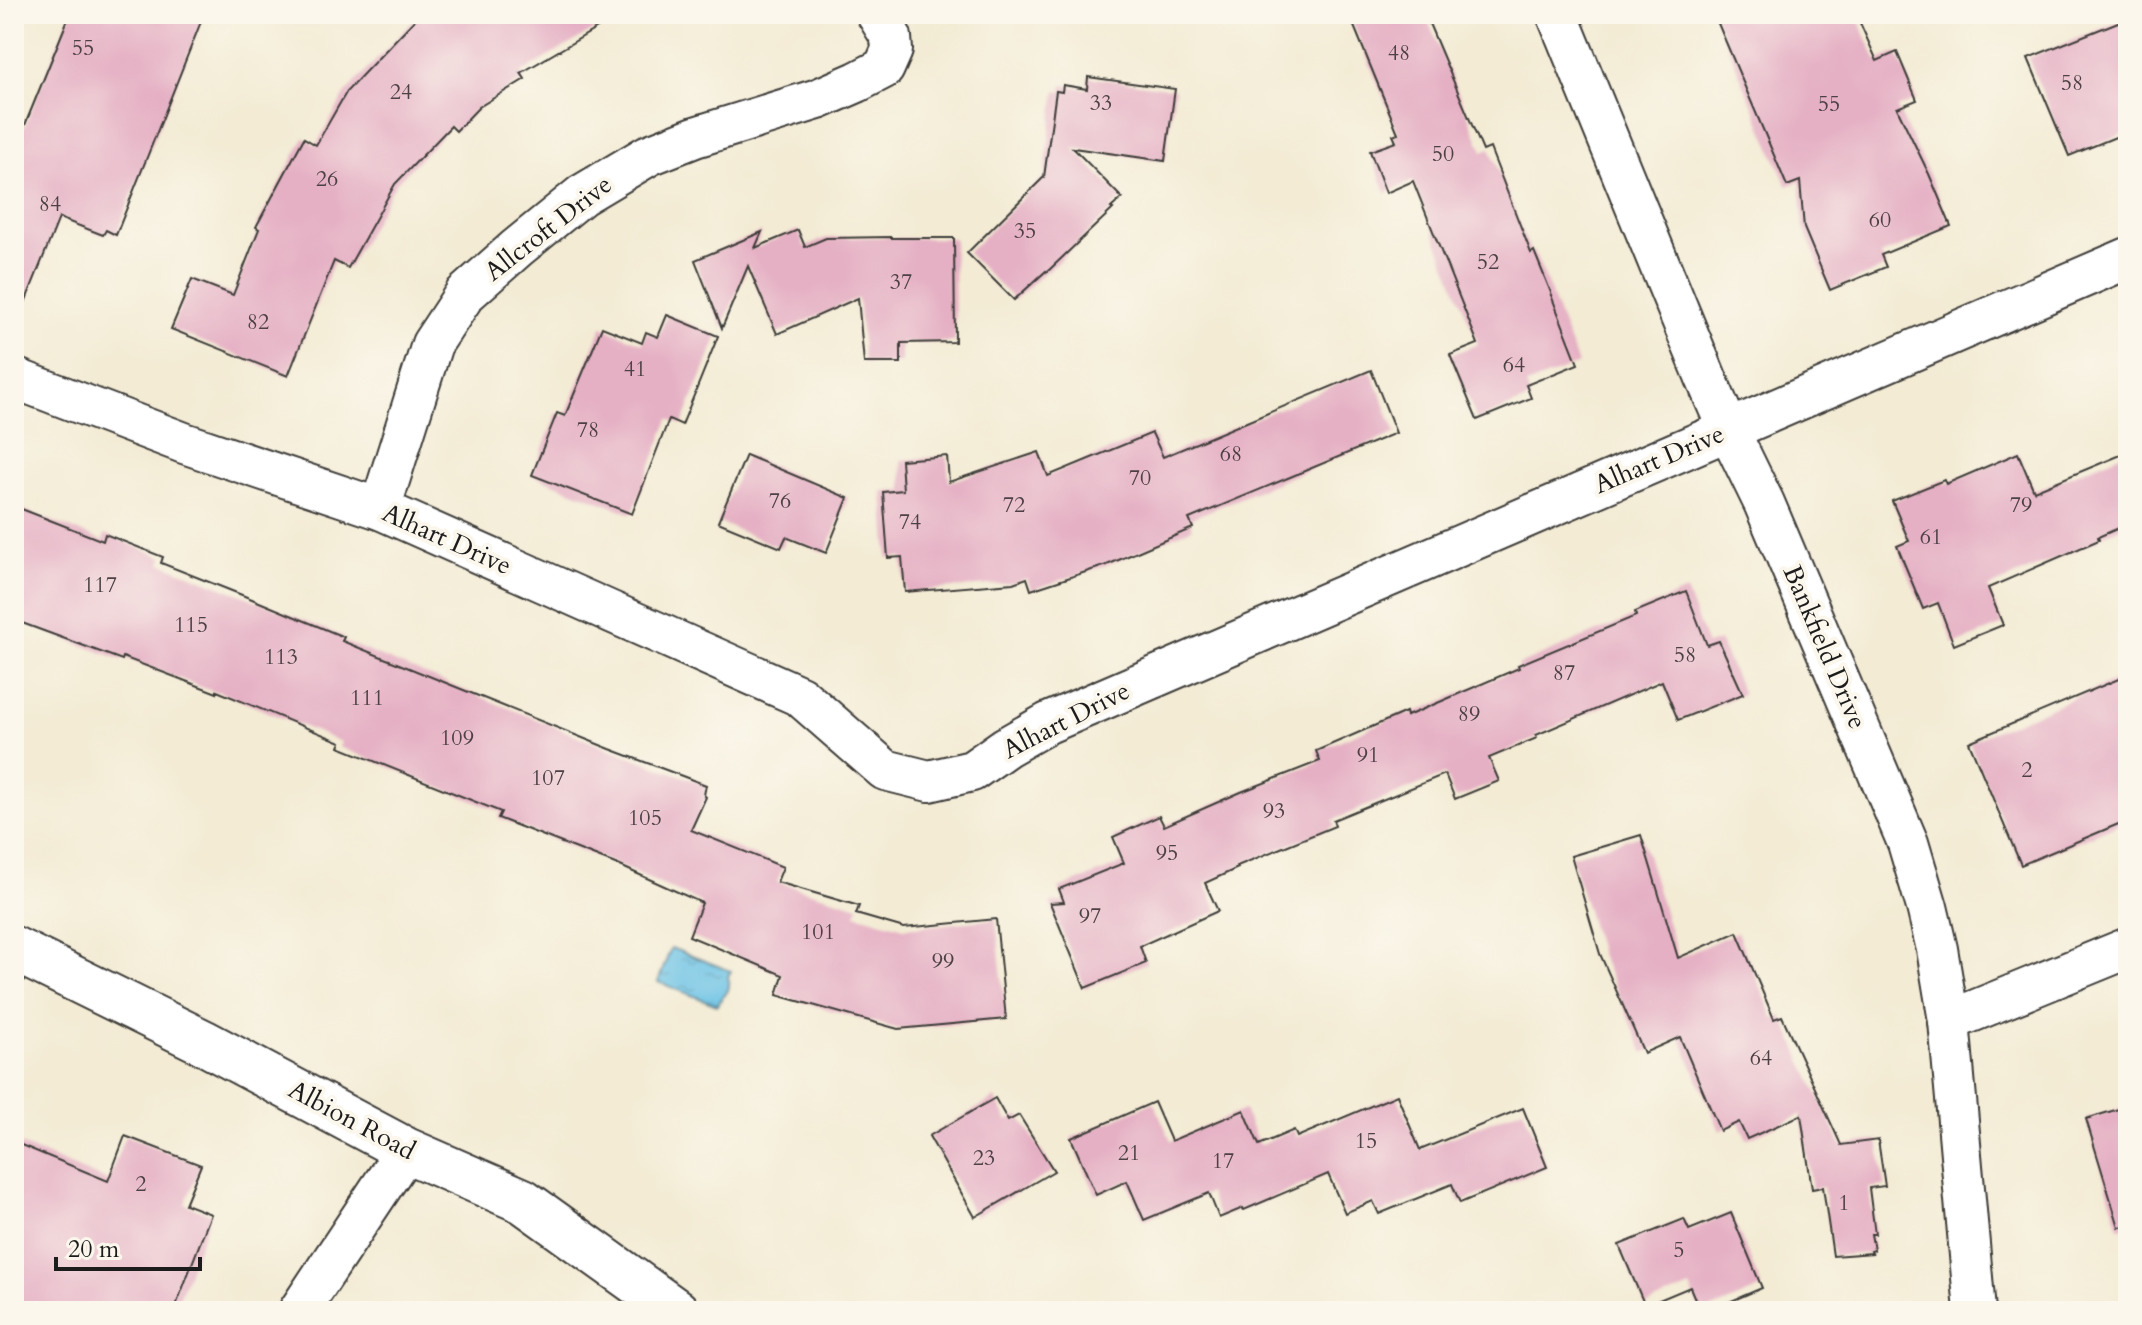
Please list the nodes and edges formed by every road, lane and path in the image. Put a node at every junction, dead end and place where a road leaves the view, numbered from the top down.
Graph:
1 (877, 14) edge
2 (1557, 14) edge
3 (2128, 258) edge
4 (14, 378) edge
5 (1728, 429) junction
6 (380, 509) junction
7 (2128, 948) edge
8 (14, 949) edge
9 (1949, 1021) junction
10 (406, 1150) junction
11 (299, 1311) edge
12 (676, 1311) edge
13 (1975, 1311) edge

1 - 6 street, Allcroft Drive
2 - 5 street, Bankfield Drive
3 - 5 street, Alhart Drive
4 - 6 street, Alhart Drive
5 - 6 street, Alhart Drive
5 - 9 street, Bankfield Drive
7 - 9 street
8 - 10 main road, Albion Road
9 - 13 street, Bankfield Drive
10 - 11 street
10 - 12 main road, Albion Road

